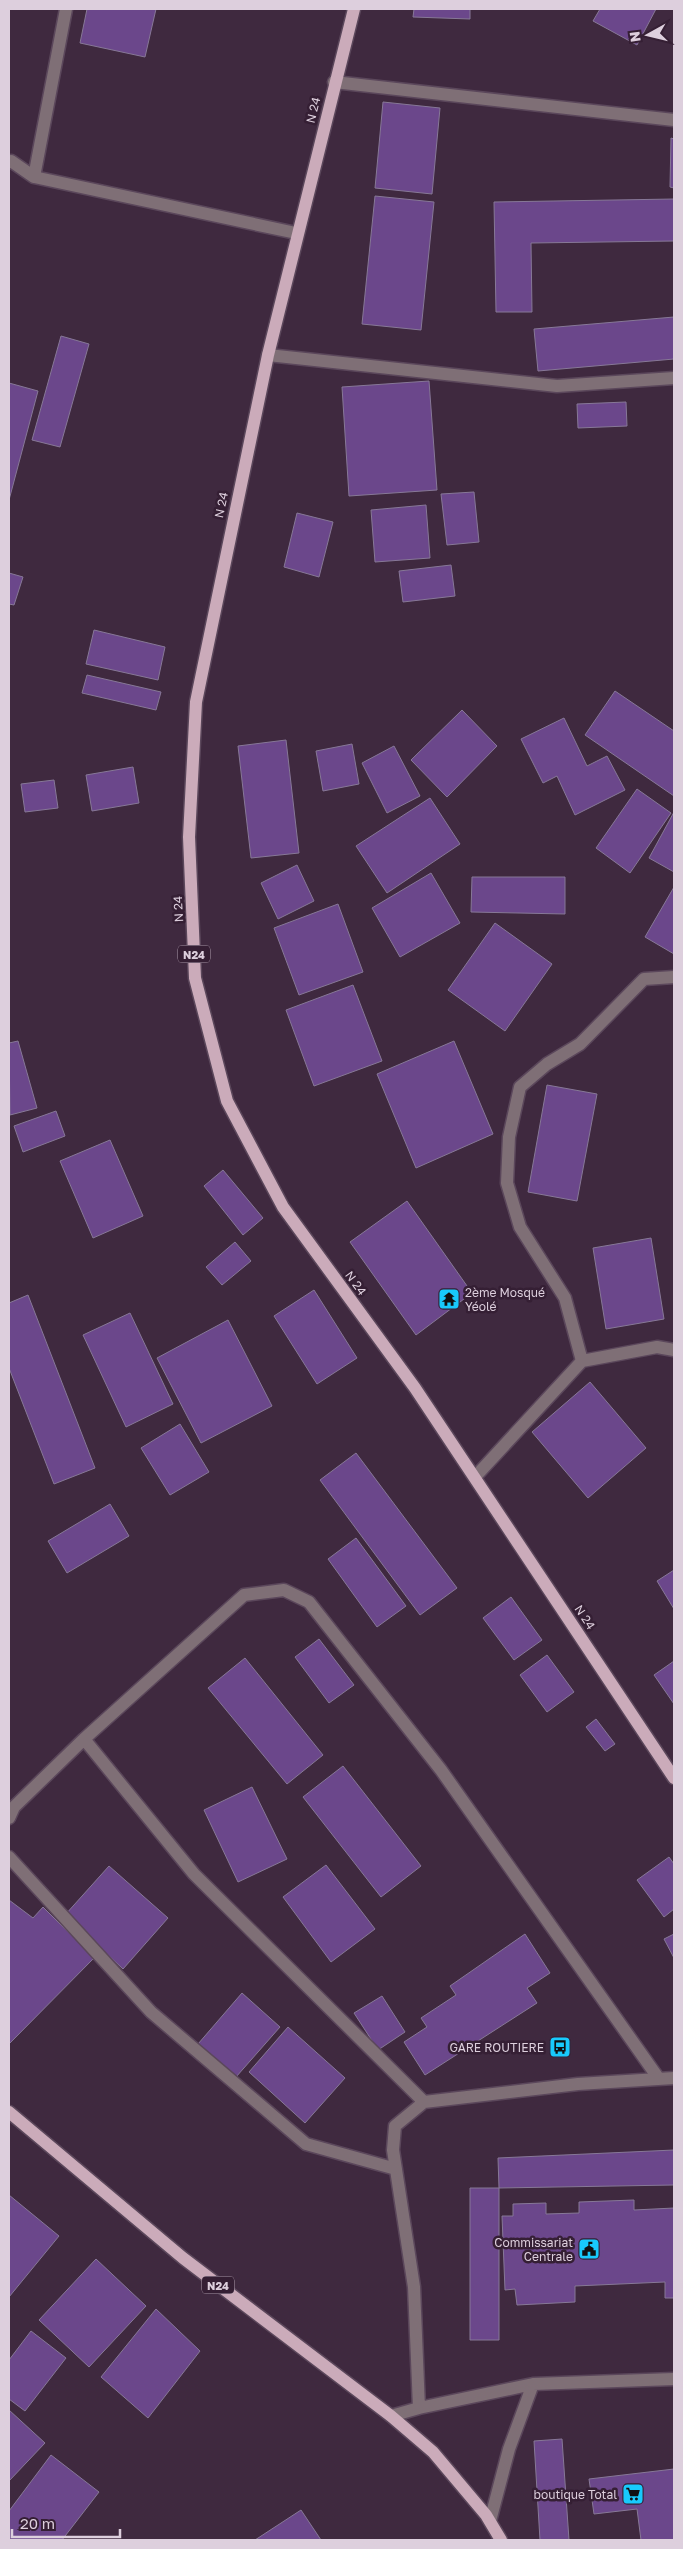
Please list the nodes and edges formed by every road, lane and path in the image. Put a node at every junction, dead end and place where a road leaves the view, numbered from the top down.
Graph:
1 (66, 9) edge
2 (354, 9) edge
3 (334, 82) junction
4 (674, 120) edge
5 (9, 162) edge
6 (34, 177) junction
7 (296, 233) junction
8 (268, 355) junction
9 (674, 378) edge
10 (674, 978) edge
11 (674, 1350) edge
12 (582, 1361) junction
13 (475, 1477) junction
14 (84, 1739) junction
15 (674, 1778) edge
16 (9, 1818) edge
17 (9, 1857) edge
18 (674, 2078) edge
19 (659, 2079) junction
20 (424, 2102) junction
21 (9, 2112) edge
22 (396, 2170) junction
23 (674, 2379) edge
24 (533, 2384) junction
25 (418, 2408) junction
26 (392, 2416) junction
27 (490, 2521) junction
28 (501, 2540) edge

1 - 6 street
2 - 3 main road, N 24 / N24
3 - 4 street
3 - 7 main road, N 24 / N24
5 - 6 street
6 - 7 street
7 - 8 main road, N 24 / N24
8 - 9 street
8 - 13 main road, N 24 / N24
10 - 12 street
11 - 12 street
12 - 13 street
13 - 15 main road, N 24 / N24
14 - 16 street
14 - 19 street
14 - 20 street
17 - 22 street
18 - 19 street
19 - 20 street
20 - 22 street
21 - 26 main road, N24
22 - 25 street
23 - 24 street
24 - 25 street
24 - 27 street
25 - 26 street
26 - 27 main road, N24
27 - 28 main road, N24

